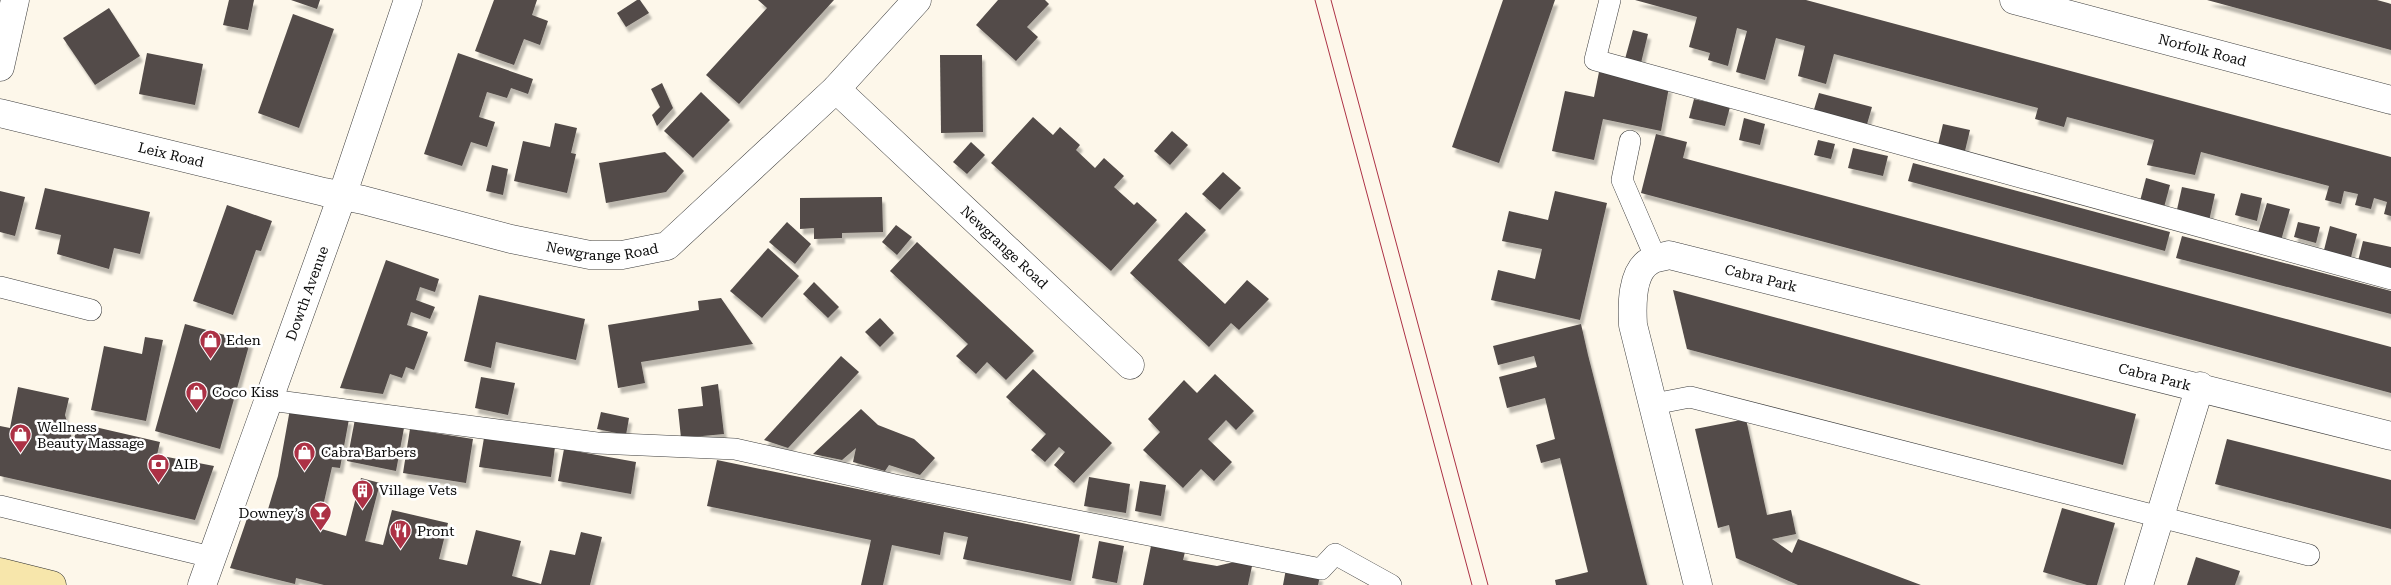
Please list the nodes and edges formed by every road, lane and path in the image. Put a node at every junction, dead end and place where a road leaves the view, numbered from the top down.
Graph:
1 (15, 0) edge
2 (408, 0) edge
3 (917, 0) edge
4 (1610, 0) edge
5 (2014, 0) edge
6 (0, 67) edge
7 (836, 89) junction
8 (2391, 100) edge
9 (0, 113) edge
10 (1630, 141) dead end
11 (342, 196) junction
12 (1656, 259) junction
13 (2391, 279) edge
14 (0, 287) edge
15 (91, 310) dead end
16 (1130, 365) dead end
17 (2200, 386) junction
18 (270, 400) junction
19 (1654, 404) junction
20 (2391, 436) edge
21 (0, 506) edge
22 (2159, 517) junction
23 (2309, 555) dead end
24 (211, 557) junction
25 (0, 572) edge
26 (1696, 584) edge
27 (52, 585) edge
28 (202, 585) edge
29 (1391, 585) edge
30 (2139, 585) edge

1 - 6 street
2 - 11 street, Dowth Avenue
3 - 7 street, Newgrange Road
4 - 13 lane
5 - 8 street, Norfolk Road
7 - 11 street, Newgrange Road
7 - 16 street, Newgrange Road
9 - 11 street, Leix Road
10 - 12 lane
11 - 18 street, Dowth Avenue
12 - 17 street, Cabra Park
12 - 19 street
14 - 15 lane
17 - 20 street, Cabra Park
17 - 22 street, Cabra Park
18 - 24 street, Dowth Avenue
18 - 29 lane
19 - 22 lane
19 - 26 street
21 - 24 lane
22 - 23 lane
22 - 30 street, Cabra Park
24 - 28 street, Dowth Avenue
25 - 27 main road

